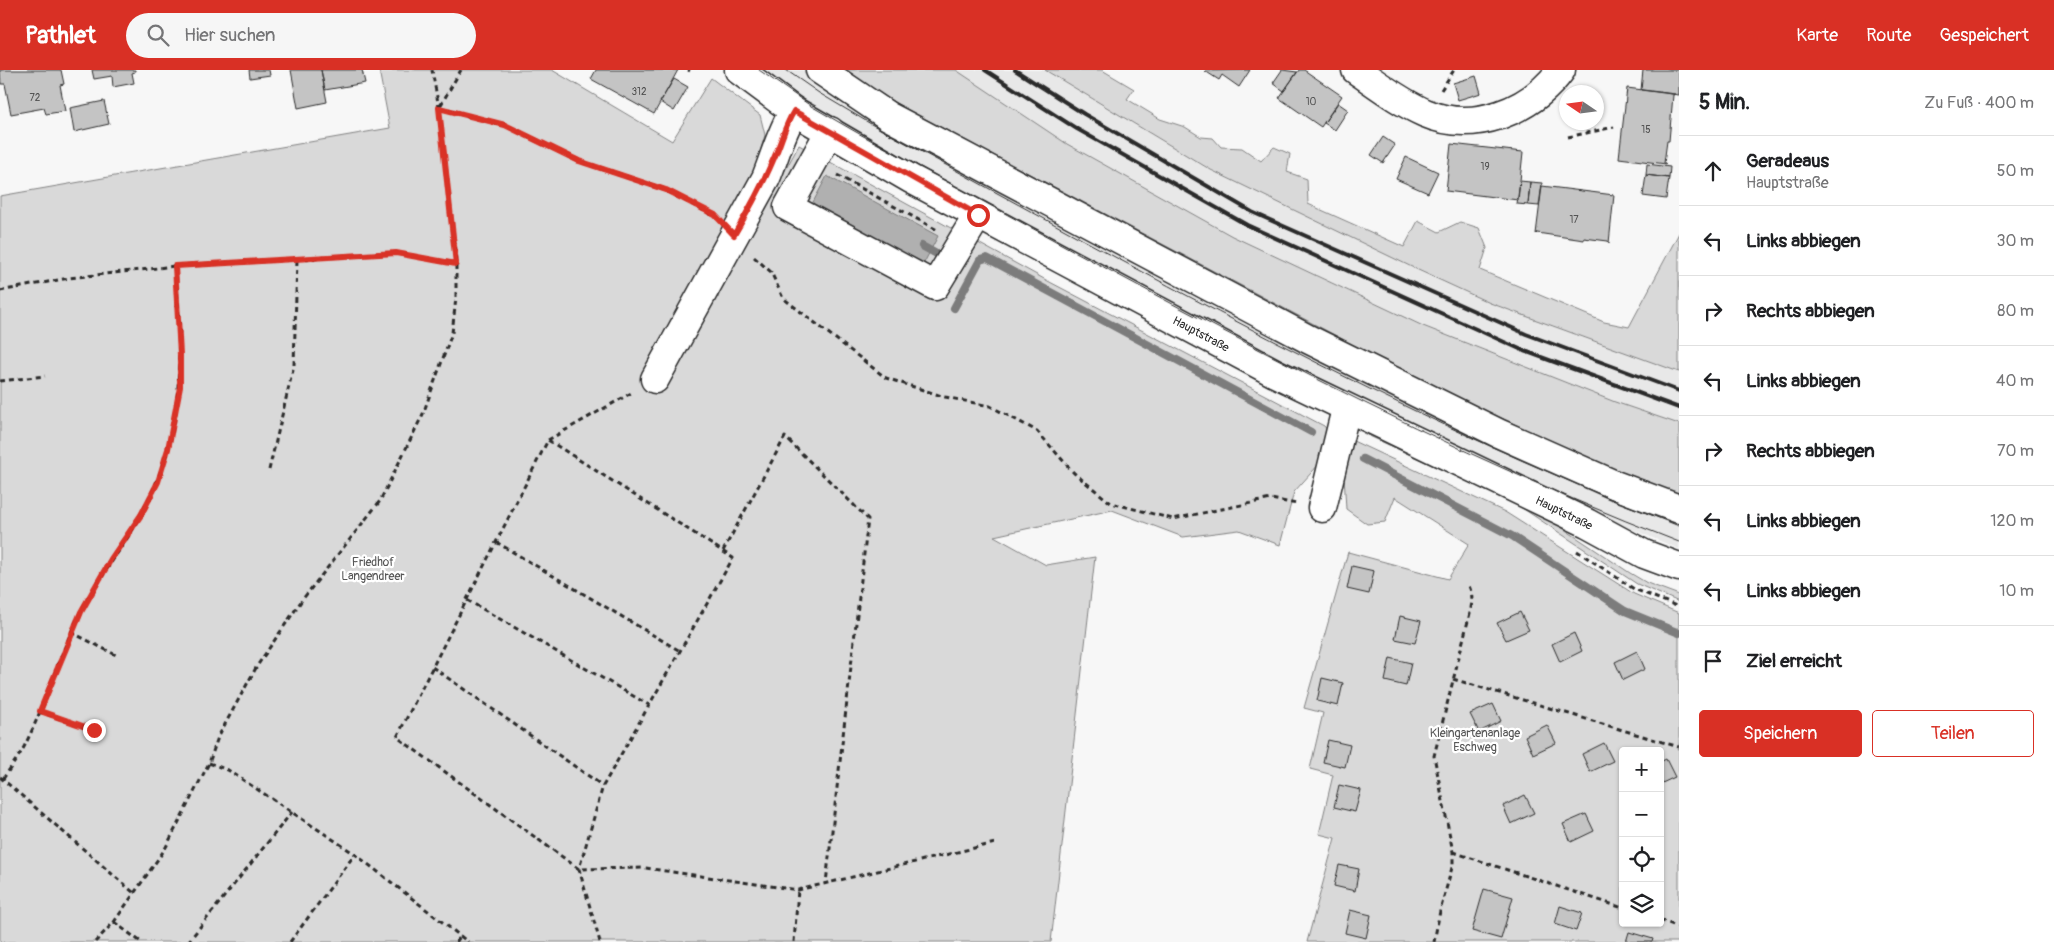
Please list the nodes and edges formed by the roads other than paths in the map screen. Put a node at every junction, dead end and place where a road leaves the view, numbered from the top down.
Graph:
1 (739, 70) edge
2 (820, 70) edge
3 (1356, 70) edge
4 (1561, 70) edge
5 (794, 111) junction
6 (830, 132) junction
7 (978, 215) junction
8 (655, 379) road end
9 (1346, 409) junction
10 (1322, 508) road end
11 (1679, 509) edge
12 (1679, 567) edge

1 - 5 main road, Hauptstraße
2 - 11 main road
3 - 4 main road
5 - 6 main road, Hauptstraße
5 - 8 main road
6 - 7 main road, Hauptstraße
6 - 7 main road
7 - 9 main road, Hauptstraße
9 - 10 main road
9 - 12 main road, Hauptstraße

